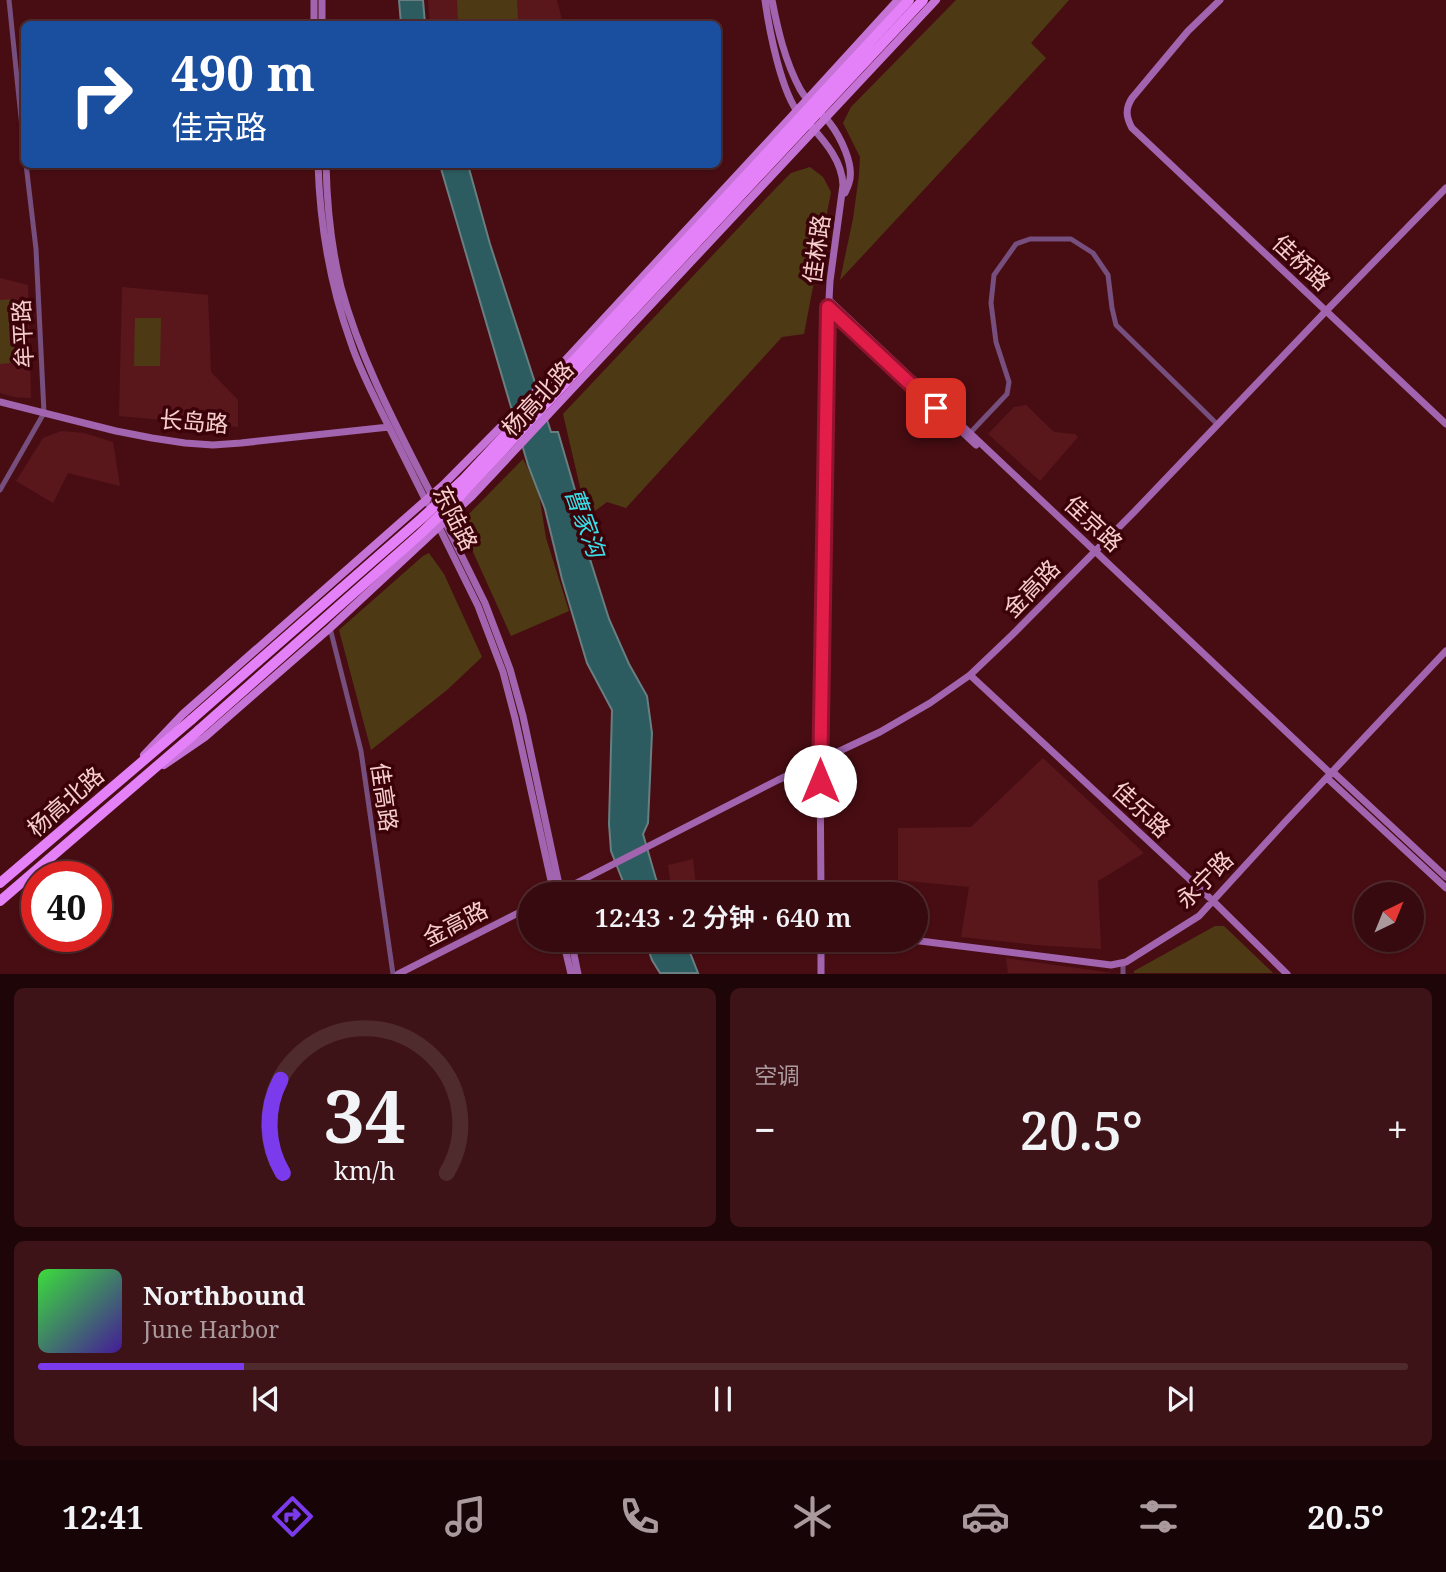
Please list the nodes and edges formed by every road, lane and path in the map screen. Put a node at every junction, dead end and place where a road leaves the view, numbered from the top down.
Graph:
1 (9, 0) edge
2 (314, 0) edge
3 (322, 0) edge
4 (765, 0) edge
5 (772, 0) edge
6 (898, 0) edge
7 (909, 0) edge
8 (923, 0) edge
9 (936, 0) edge
10 (1220, 0) edge
11 (314, 21) edge
12 (323, 21) edge
13 (807, 100) junction
14 (797, 111) junction
15 (21, 118) edge
16 (824, 118) junction
17 (815, 130) junction
18 (26, 168) edge
19 (318, 168) edge
20 (326, 168) edge
21 (1446, 188) edge
22 (843, 197) junction
23 (828, 303) junction
24 (1326, 311) junction
25 (0, 402) edge
26 (44, 414) junction
27 (1217, 424) junction
28 (1446, 424) edge
29 (389, 427) junction
30 (970, 433) junction
31 (0, 490) edge
32 (429, 499) junction
33 (442, 525) junction
34 (1093, 552) junction
35 (330, 628) junction
36 (1446, 651) edge
37 (970, 675) junction
38 (820, 760) junction
39 (1330, 775) junction
40 (124, 776) junction
41 (132, 787) junction
42 (1446, 877) edge
43 (555, 882) edge
44 (581, 882) edge
45 (821, 882) edge
46 (0, 883) edge
47 (1446, 888) edge
48 (0, 901) edge
49 (1213, 901) junction
50 (518, 913) edge
51 (928, 942) edge
52 (565, 952) edge
53 (573, 952) edge
54 (821, 952) edge
55 (1123, 964) junction
56 (395, 974) edge
57 (570, 974) edge
58 (578, 974) edge
59 (821, 974) edge
60 (1124, 974) edge
61 (1287, 974) edge

1 - 15 street
2 - 11 street
3 - 12 street
4 - 14 street
5 - 13 street, 佳林路
6 - 13 main road, 杨高北路
7 - 40 highway, 杨高北路, bridge
8 - 41 highway, 杨高北路, bridge
9 - 16 main road, 杨高北路
10 - 24 street, 佳桥路
13 - 14 main road, 杨高北路
13 - 16 street, 佳林路
14 - 17 street, 佳林路
14 - 32 main road, 杨高北路
16 - 17 main road, 杨高北路
16 - 22 street, 佳林路
17 - 22 street, 佳林路
17 - 33 main road, 杨高北路
18 - 26 street, 牟平路
19 - 29 street, 东陆路
20 - 32 street, 东陆路
21 - 24 street, 金高路
22 - 23 street, 佳林路
23 - 30 street, 佳京路
23 - 34 street, 佳京路
23 - 38 street, 佳林路
24 - 27 street, 金高路
24 - 28 street, 佳桥路
25 - 26 street, 长岛路
26 - 29 street, 长岛路
26 - 31 street
27 - 30 street
27 - 34 street, 金高路
29 - 32 street, 东陆路
30 - 34 street, 佳京路
32 - 33 street, 东陆路
32 - 40 main road, 杨高北路
33 - 35 main road, 杨高北路
33 - 43 street, 东陆路
34 - 37 street, 金高路
34 - 39 street, 佳京路
35 - 41 main road, 杨高北路
35 - 56 street, 佳高路
36 - 39 street, 永宁路
37 - 38 street, 金高路
37 - 49 street, 佳乐路
38 - 44 street, 金高路
38 - 45 street, 佳林路
39 - 42 street, 佳京路
39 - 47 street, 佳京路
39 - 49 street, 永宁路
40 - 46 highway, 杨高北路
41 - 48 highway, 杨高北路
49 - 55 street, 永宁路
49 - 61 street, 佳乐路
50 - 56 street, 金高路
51 - 55 street
52 - 57 street
53 - 58 street
54 - 59 street
55 - 60 street

